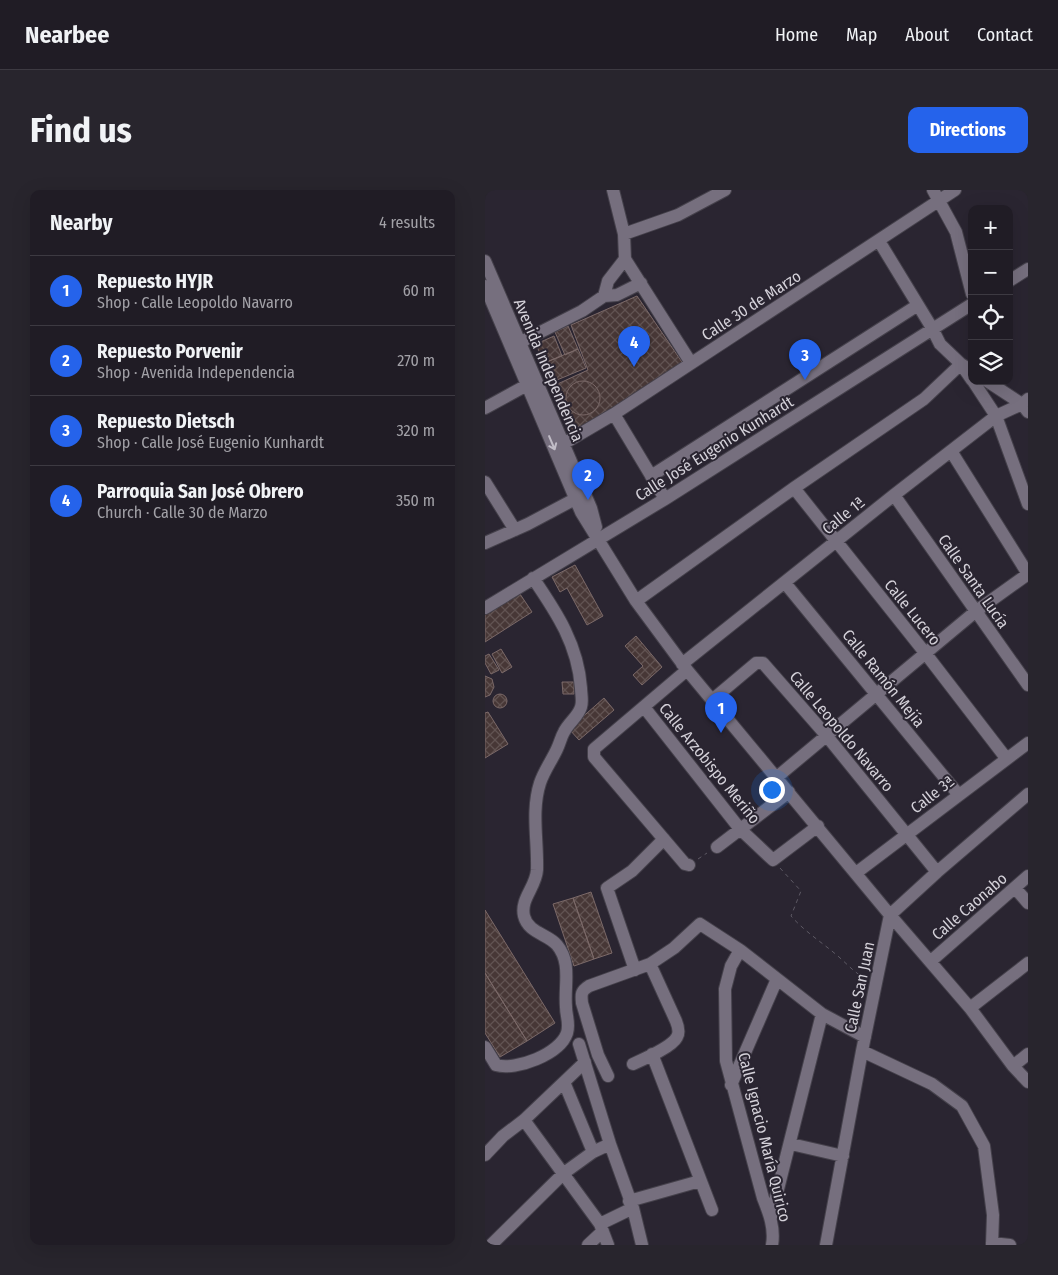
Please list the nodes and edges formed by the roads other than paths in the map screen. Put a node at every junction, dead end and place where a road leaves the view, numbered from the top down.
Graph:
1 (613, 190) edge
2 (725, 190) edge
3 (955, 190) edge
4 (937, 195) edge
5 (624, 234) junction
6 (879, 241) junction
7 (625, 259) junction
8 (485, 262) edge
9 (1028, 269) edge
10 (968, 278) edge
11 (1013, 278) edge
12 (641, 283) junction
13 (489, 293) edge
14 (605, 296) junction
15 (918, 305) junction
16 (968, 306) edge
17 (932, 328) junction
18 (519, 343) junction
19 (691, 363) junction
20 (966, 368) edge
21 (527, 385) junction
22 (975, 385) edge
23 (994, 385) edge
24 (1026, 405) edge
25 (485, 408) edge
26 (614, 414) junction
27 (996, 416) junction
28 (563, 444) junction
29 (951, 451) junction
30 (651, 476) junction
31 (485, 482) edge
32 (793, 488) junction
33 (894, 495) junction
34 (575, 499) junction
35 (665, 499) junction
36 (1028, 504) edge
37 (515, 530) junction
38 (599, 540) junction
39 (836, 541) junction
40 (485, 543) edge
41 (1028, 574) edge
42 (533, 578) junction
43 (785, 583) junction
44 (636, 601) junction
45 (485, 608) edge
46 (975, 612) junction
47 (926, 654) junction
48 (685, 667) junction
49 (1028, 685) edge
50 (877, 694) junction
51 (712, 700) junction
52 (644, 707) junction
53 (826, 735) junction
54 (1028, 743) edge
55 (1006, 758) junction
56 (777, 777) junction
57 (789, 792) junction
58 (958, 794) junction
59 (1028, 794) edge
60 (818, 826) junction
61 (740, 829) junction
62 (907, 834) junction
63 (664, 839) junction
64 (717, 846) road end
65 (689, 864) road end
66 (937, 872) junction
67 (856, 873) junction
68 (1028, 876) edge
69 (1015, 888) junction
70 (1028, 902) edge
71 (890, 915) junction
72 (740, 950) junction
73 (931, 960) junction
74 (1028, 963) edge
75 (650, 964) junction
76 (635, 970) junction
77 (777, 979) junction
78 (971, 1008) junction
79 (822, 1014) junction
80 (865, 1037) junction
81 (579, 1044) dead end
82 (485, 1047) edge
83 (862, 1051) junction
84 (653, 1054) junction
85 (1028, 1054) edge
86 (585, 1062) junction
87 (633, 1064) dead end
88 (1013, 1066) junction
89 (608, 1076) dead end
90 (564, 1082) junction
91 (1028, 1082) edge
92 (731, 1084) junction
93 (524, 1120) junction
94 (610, 1144) junction
95 (791, 1144) junction
96 (593, 1152) junction
97 (485, 1155) edge
98 (843, 1156) junction
99 (564, 1173) junction
100 (700, 1181) junction
101 (631, 1205) junction
102 (712, 1210) dead end
103 (771, 1217) junction
104 (601, 1228) junction
105 (992, 1244) edge
106 (491, 1245) edge
107 (588, 1245) edge
108 (608, 1245) edge
109 (642, 1245) edge
110 (772, 1245) edge
111 (826, 1245) edge
112 (1010, 1245) edge

1 - 5 street
2 - 5 street
3 - 4 street, Calle 30 de Marzo
4 - 6 street, Calle 30 de Marzo
4 - 10 street
5 - 7 street
6 - 15 street
6 - 19 street, Calle 30 de Marzo
7 - 12 street
7 - 14 street
8 - 13 street, Avenida Independencia
9 - 11 street
12 - 14 street
12 - 19 street
13 - 18 street, Avenida Independencia
13 - 21 street, Avenida Independencia
14 - 18 street
15 - 17 street
15 - 30 street
16 - 17 street, Calle José Eugenio Kunhardt
17 - 20 street
17 - 35 street, Calle José Eugenio Kunhardt
18 - 28 street, Avenida Independencia
19 - 26 street, Calle 30 de Marzo
20 - 32 street
21 - 25 street
21 -> 34 street, Avenida Independencia
22 - 27 street
23 - 24 street
24 - 27 street, Calle 1ª
26 - 28 street, Calle 30 de Marzo
26 - 30 street
27 - 29 street, Calle 1ª
27 - 36 street
28 - 38 street, Avenida Independencia
29 - 33 street, Calle 1ª
29 - 41 street
30 - 35 street
31 - 37 street
32 - 39 street, Calle Lucero
32 - 44 street
33 - 39 street, Calle 1ª
33 - 46 street, Calle Santa Lucía
34 - 37 street
34 - 38 street, Avenida Independencia
35 - 38 street, Calle José Eugenio Kunhardt
37 - 40 street
38 - 42 street, Calle José Eugenio Kunhardt
38 - 44 street
39 - 43 street, Calle 1ª
39 - 47 street, Calle Lucero
41 - 46 street
42 - 45 street, Calle José Eugenio Kunhardt
42 - 82 street
43 - 48 street, Calle 1ª
43 - 50 street, Calle Ramón Mejía
44 - 48 street
46 - 47 street
46 - 49 street, Calle Santa Lucía
47 - 50 street
47 - 55 street, Calle Lucero
48 - 51 street
48 - 52 street, Calle 1ª
50 - 53 street
50 - 58 street, Calle Ramón Mejía
51 - 53 street, Calle Leopoldo Navarro
51 - 56 street
52 - 61 street, Calle Arzobispo Meriño
52 - 63 street, Calle 1ª
53 - 56 street
53 - 62 street, Calle Leopoldo Navarro
54 - 55 street, Calle 3ª
55 - 58 street, Calle 3ª
56 - 57 street
57 - 60 street
57 - 61 street
58 - 62 street, Calle 3ª
59 - 66 street
60 - 61 street, Calle Arzobispo Meriño
60 - 67 street
61 - 64 street
62 - 66 street, Calle Leopoldo Navarro
62 - 67 street, Calle 3ª
63 - 65 street
63 - 76 street
66 - 71 street
67 - 71 street
68 - 69 street, Calle Caonabo
69 - 70 street
69 - 73 street, Calle Caonabo
71 - 73 street
71 - 80 street, Calle San Juan
72 - 75 street
72 - 77 street
72 - 92 street, Calle Ignacio María Quirico
73 - 78 street
74 - 78 street
75 - 76 street
75 - 84 street
76 - 89 street
77 - 79 street
77 - 92 street
78 - 88 street
79 - 80 street
79 - 95 street
80 - 83 street, Calle San Juan
81 - 86 street
83 - 98 street, Calle San Juan
83 - 105 street
84 - 87 street
84 - 100 street
85 - 88 street
86 - 90 street
86 - 94 street
88 - 91 street
90 - 93 street
90 - 96 street
92 - 103 street, Calle Ignacio María Quirico
93 - 97 street
93 - 99 street
94 - 96 street
94 - 101 street
95 - 98 street
95 - 103 street
96 - 99 street
98 - 111 street, Calle San Juan
99 - 104 street
99 - 106 street
100 - 101 street
100 - 102 street
101 - 104 street
101 - 109 street
103 - 110 street, Calle Ignacio María Quirico
104 - 107 street
104 - 108 street
105 - 112 street

